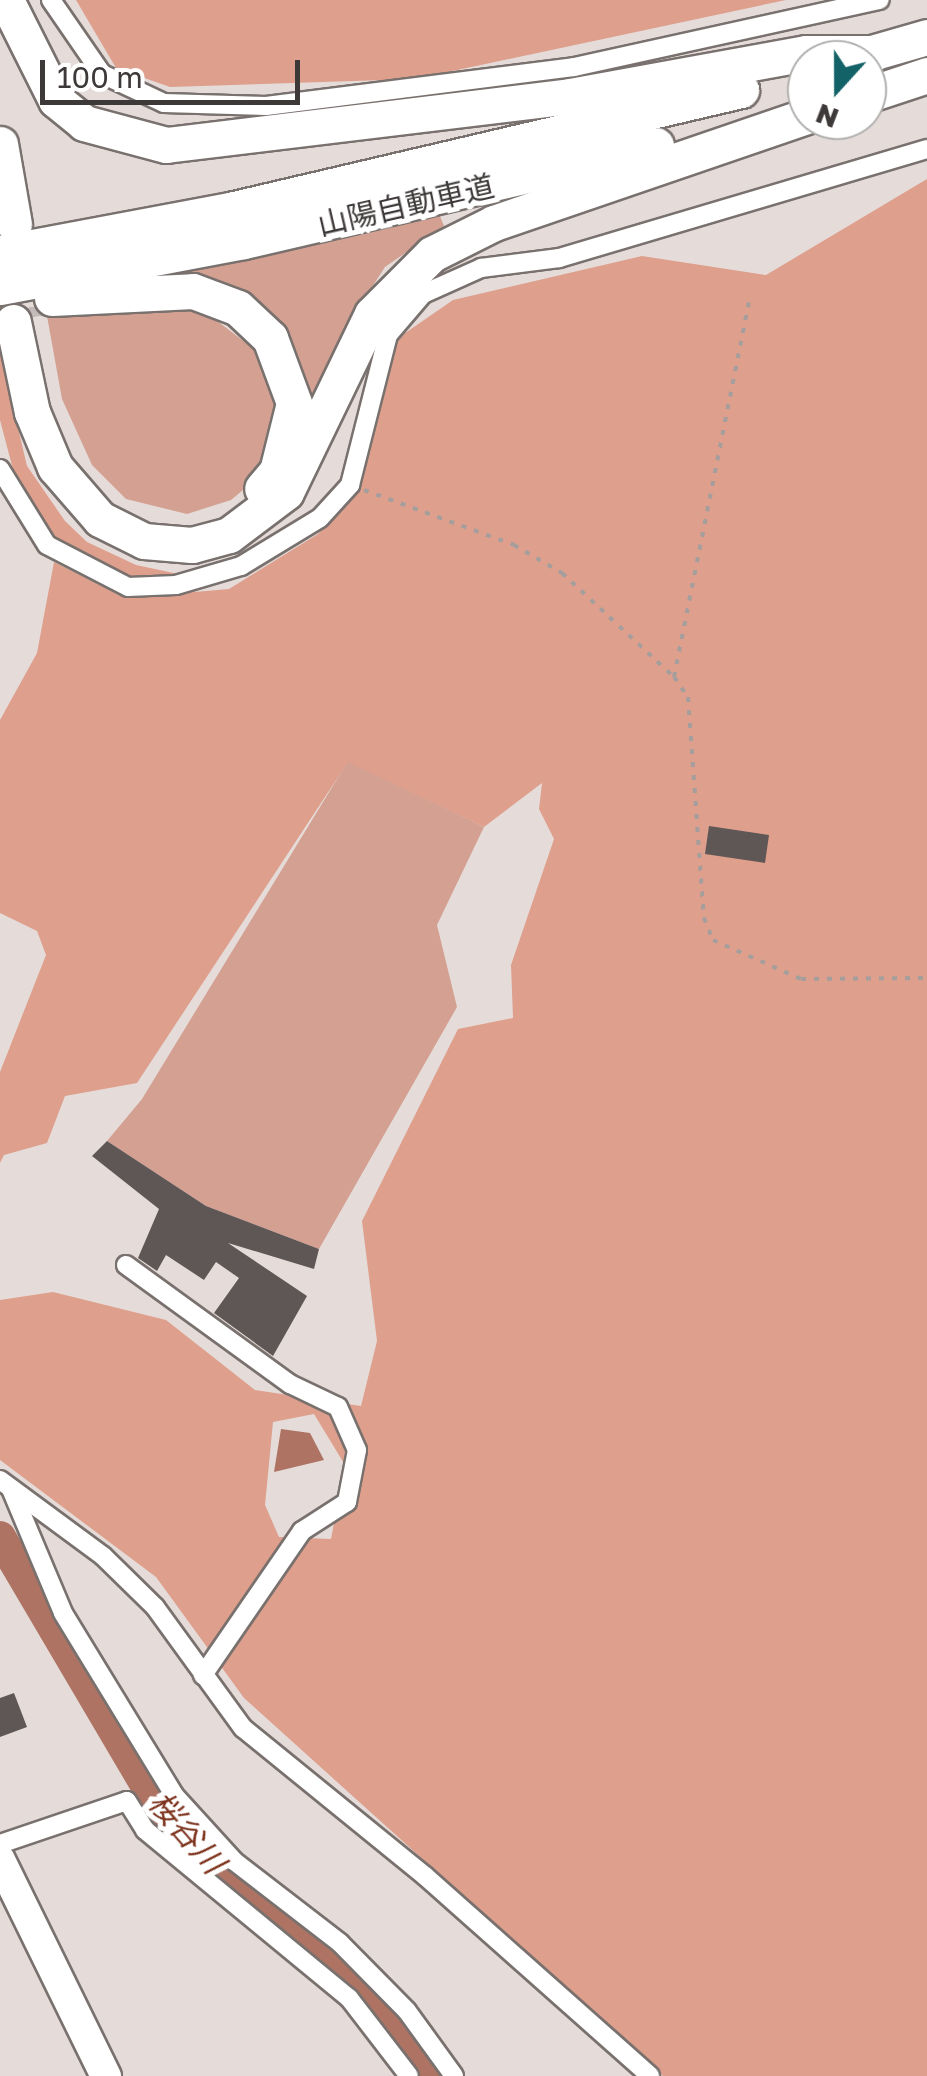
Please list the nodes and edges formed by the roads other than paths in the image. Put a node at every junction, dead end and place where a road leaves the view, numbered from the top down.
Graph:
1 (6, 0) edge
2 (50, 0) edge
3 (880, 0) edge
4 (927, 37) edge
5 (787, 56) edge
6 (887, 56) edge
7 (887, 69) edge
8 (927, 72) edge
9 (787, 77) edge
10 (887, 88) edge
11 (787, 110) edge
12 (787, 123) edge
13 (0, 144) edge
14 (927, 149) edge
15 (7, 239) edge
16 (0, 286) edge
17 (14, 314) edge
18 (0, 469) edge
19 (126, 1265) dead end
20 (5, 1485) edge
21 (203, 1675) junction
22 (0, 1844) edge
23 (0, 1860) edge
24 (106, 2076) edge
25 (409, 2076) edge
26 (454, 2076) edge
27 (650, 2076) edge

1 - 5 highway
2 - 3 street
4 - 6 highway
7 - 8 highway
8 - 10 highway
9 - 15 highway, 山陽自動車道
11 - 16 highway, 山陽自動車道
12 - 17 highway
13 - 15 highway
14 - 18 street
17 - 17 highway
19 - 21 street
20 - 21 street
20 - 26 street
21 - 27 street
22 - 25 street
23 - 24 main road

